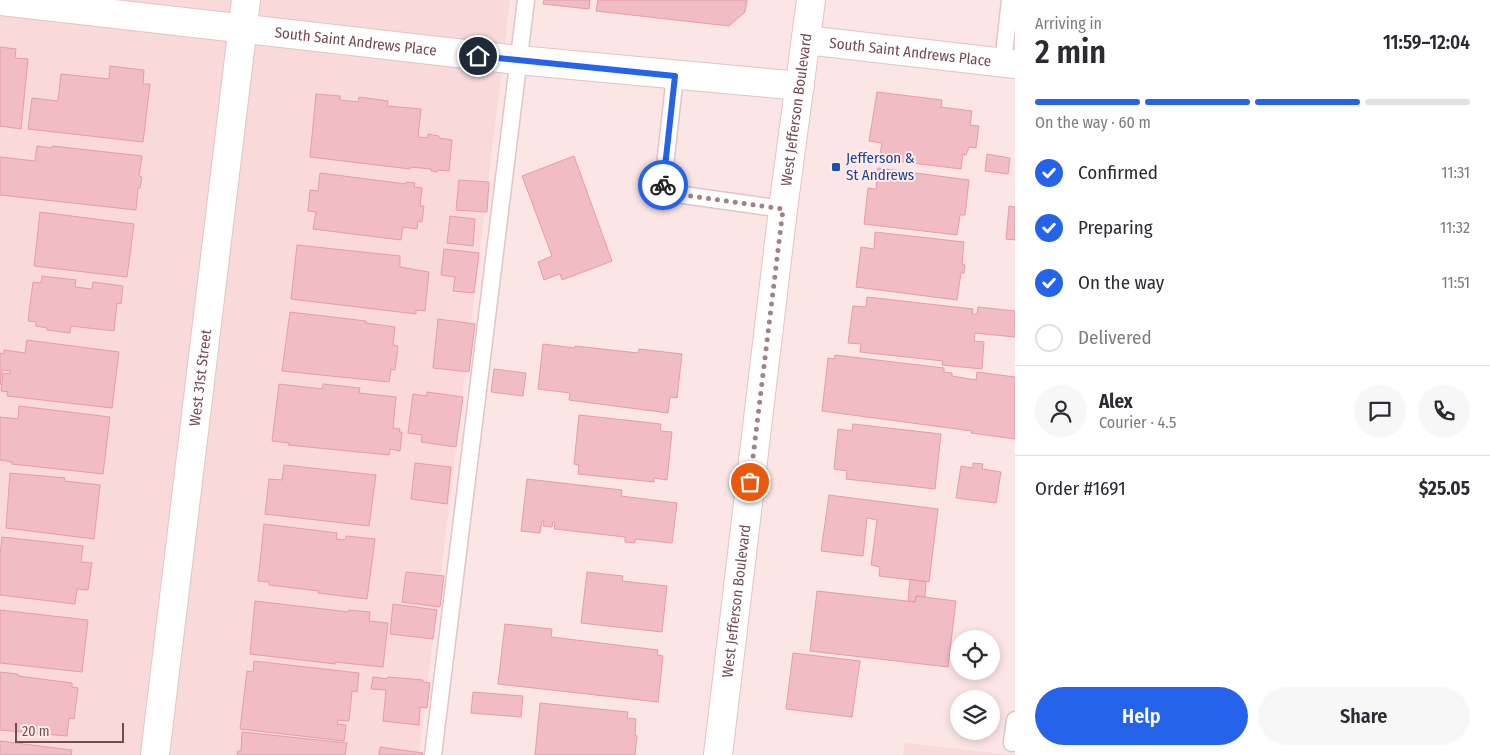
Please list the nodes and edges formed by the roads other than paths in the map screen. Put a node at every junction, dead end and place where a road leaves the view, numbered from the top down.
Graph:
1 (246, 0) edge
2 (526, 0) edge
3 (811, 0) edge
4 (1010, 0) edge
5 (0, 1) edge
6 (242, 28) junction
7 (806, 40) junction
8 (518, 60) junction
9 (1009, 64) edge
10 (675, 76) junction
11 (800, 86) junction
12 (783, 209) junction
13 (1015, 720) edge
14 (1012, 743) dead end
15 (155, 755) edge
16 (433, 755) edge
17 (718, 755) edge

1 - 6 street, West 31st Street
2 - 8 lane
3 - 7 street, West Jefferson Boulevard
4 - 9 lane
5 - 6 street, South Saint Andrews Place
6 - 8 street, South Saint Andrews Place
6 - 15 street, West 31st Street
7 - 9 street, South Saint Andrews Place
7 - 11 street, West Jefferson Boulevard
8 - 10 street, South Saint Andrews Place
8 - 16 lane
10 - 11 street, South Saint Andrews Place
10 - 12 lane
11 - 12 street, West Jefferson Boulevard
12 - 17 street, West Jefferson Boulevard
13 - 14 lane

